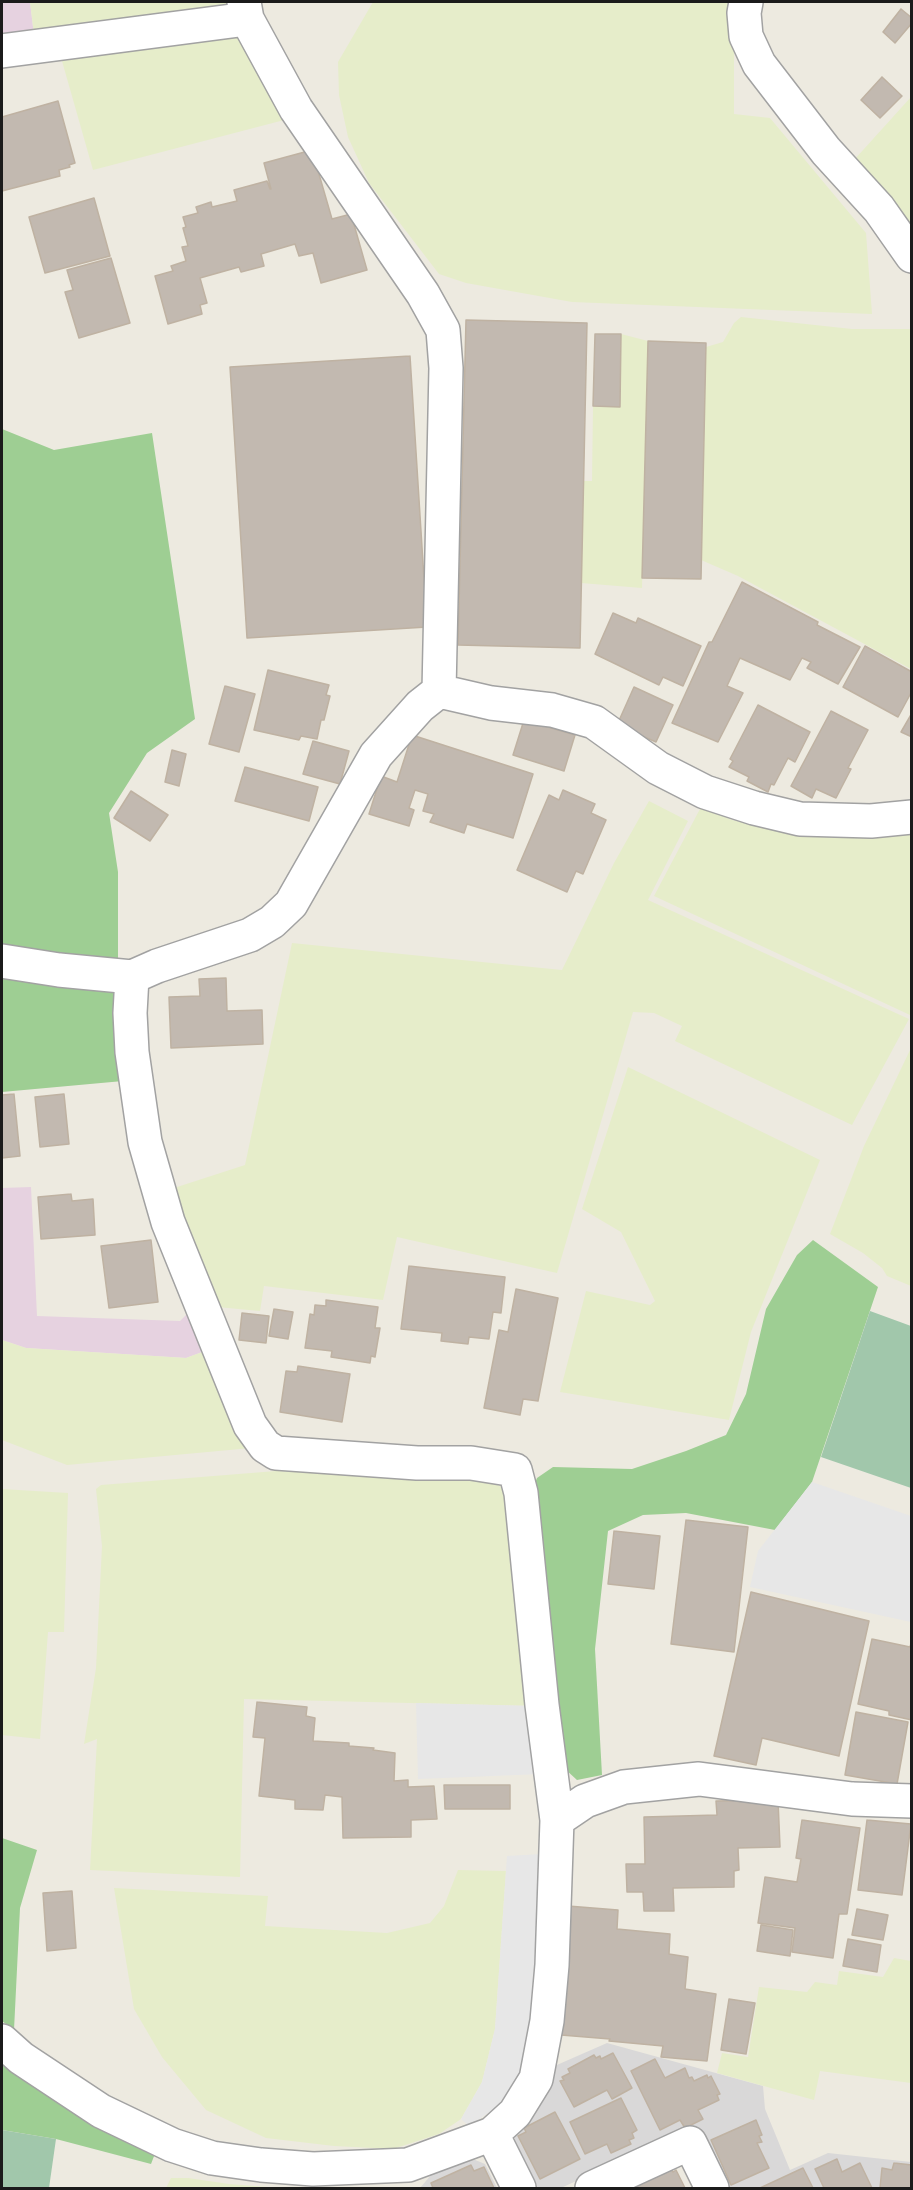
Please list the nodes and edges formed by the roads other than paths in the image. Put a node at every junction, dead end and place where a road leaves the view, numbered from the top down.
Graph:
1 (746, 2) edge
2 (245, 10) edge
3 (2, 51) edge
4 (912, 256) edge
5 (439, 691) junction
6 (912, 817) edge
7 (2, 961) edge
8 (132, 977) junction
9 (912, 1801) edge
10 (557, 1820) junction
11 (2, 2041) edge
12 (492, 2134) junction
13 (408, 2177) edge
14 (519, 2188) edge
15 (592, 2188) edge
16 (712, 2188) edge

1 - 4 street
2 - 3 street
2 - 5 street
5 - 6 street
5 - 8 street
7 - 8 street
8 - 10 street
9 - 10 street
10 - 12 street
11 - 13 street
12 - 13 street
12 - 14 street
15 - 16 street

